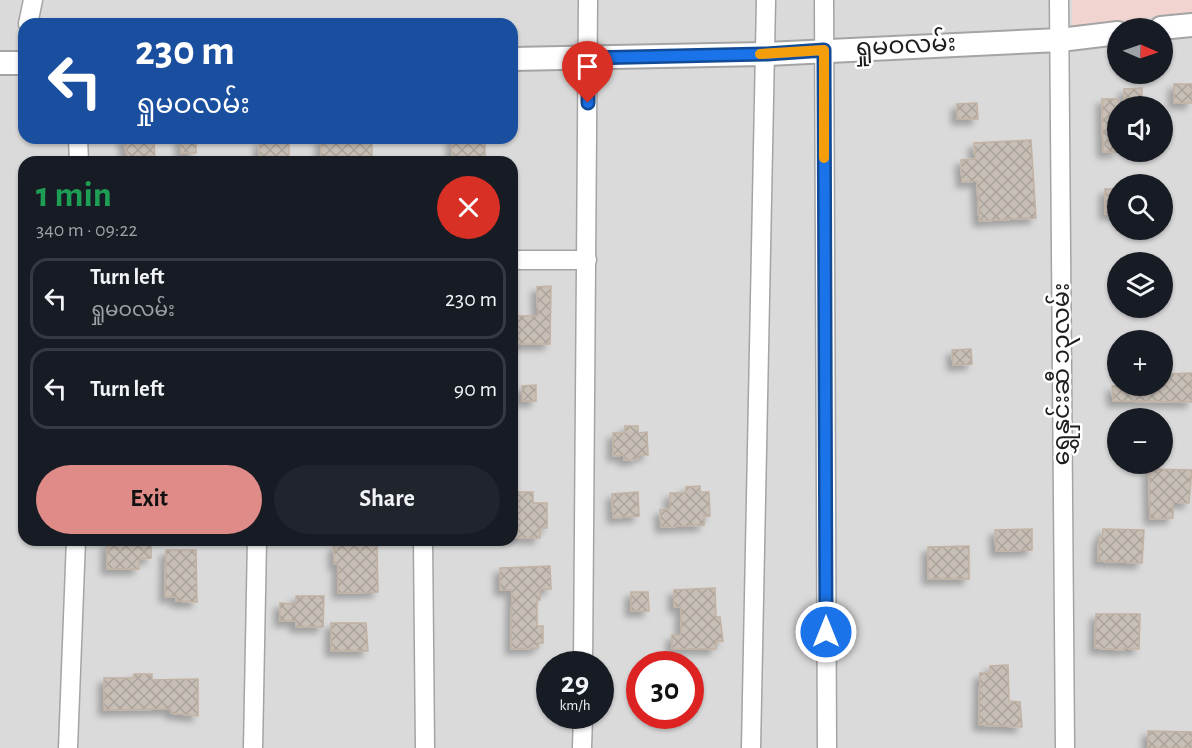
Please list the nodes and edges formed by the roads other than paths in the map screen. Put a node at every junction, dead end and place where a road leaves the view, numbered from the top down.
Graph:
1 (33, 0) edge
2 (588, 0) edge
3 (766, 0) edge
4 (824, 0) edge
5 (1059, 0) edge
6 (29, 18) edge
7 (1192, 25) edge
8 (1173, 27) edge
9 (1107, 34) edge
10 (1060, 40) junction
11 (824, 50) junction
12 (767, 54) junction
13 (588, 58) junction
14 (518, 59) edge
15 (518, 260) edge
16 (587, 260) junction
17 (76, 546) edge
18 (257, 546) edge
19 (423, 546) edge
20 (583, 651) edge
21 (582, 729) edge
22 (68, 748) edge
23 (253, 748) edge
24 (425, 748) edge
25 (582, 748) edge
26 (751, 748) edge
27 (827, 748) edge
28 (1065, 748) edge

1 - 6 street
2 - 13 street
3 - 12 street
4 - 11 street
5 - 10 street, ရွှေနှင်းဆီ ၁၃လမ်း
7 - 8 street
9 - 10 street, ရှုမဝလမ်း
10 - 11 street, ရှုမဝလမ်း
10 - 28 street, ရွှေနှင်းဆီ ၁၃လမ်း
11 - 12 street, ရှုမဝလမ်း
11 - 27 street
12 - 13 street, ရှုမဝလမ်း
12 - 26 street
13 - 14 street, ရှုမဝလမ်း
13 - 16 street
15 - 16 street
16 - 20 street
17 - 22 street
18 - 23 street
19 - 24 street
21 - 25 street

